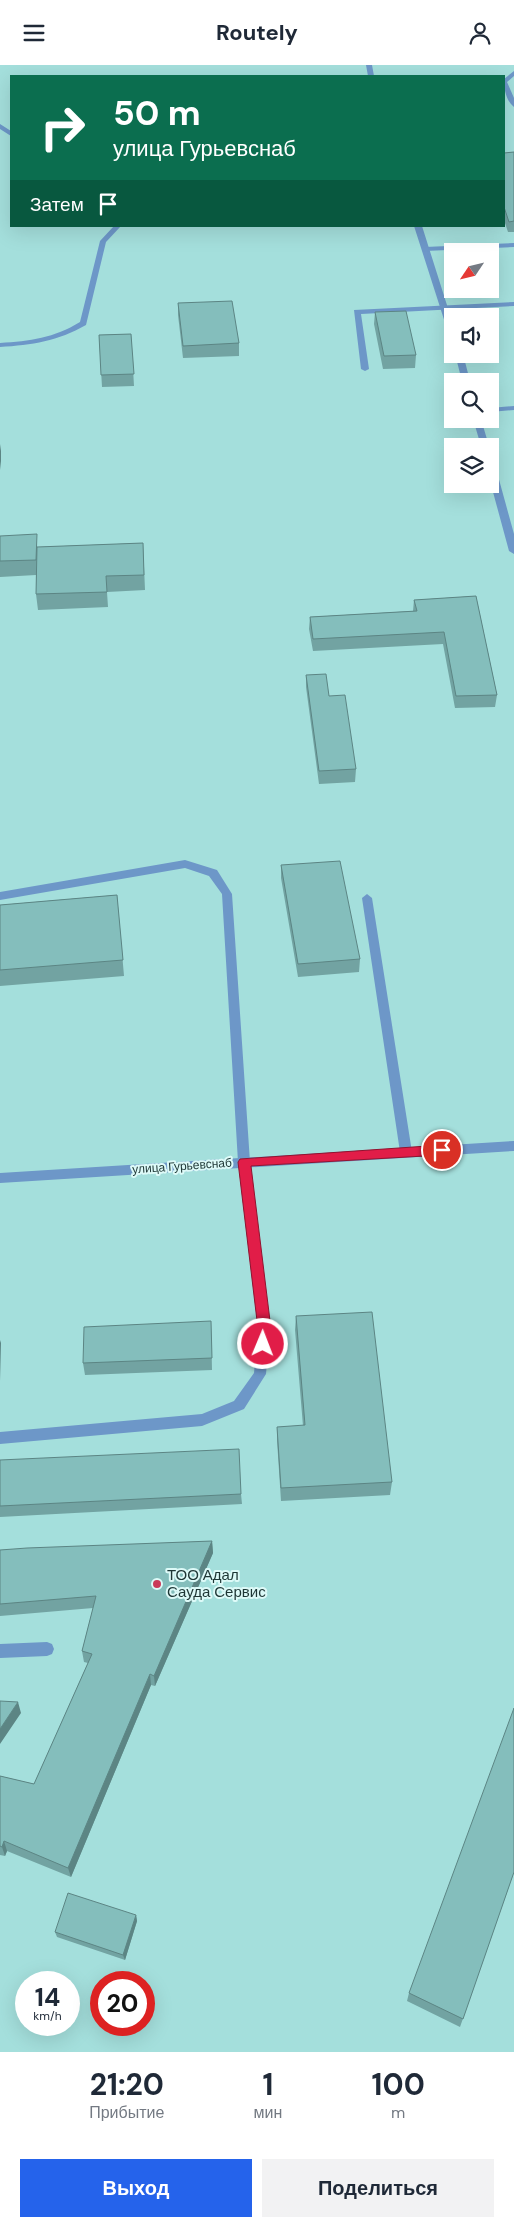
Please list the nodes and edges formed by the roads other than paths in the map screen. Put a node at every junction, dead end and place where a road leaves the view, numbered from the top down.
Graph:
1 (514, 73) edge
2 (505, 82) edge
3 (505, 85) edge
4 (514, 105) edge
5 (117, 227) edge
6 (418, 227) edge
7 (514, 245) edge
8 (425, 249) junction
9 (514, 304) edge
10 (446, 308) edge
11 (460, 308) edge
12 (444, 309) edge
13 (0, 345) edge
14 (365, 369) dead end
15 (514, 408) edge
16 (499, 409) edge
17 (498, 493) edge
18 (514, 551) edge
19 (0, 896) edge
20 (367, 898) dead end
21 (514, 1145) edge
22 (406, 1152) junction
23 (244, 1162) junction
24 (0, 1178) edge
25 (0, 1438) edge
26 (47, 1649) dead end
27 (0, 1651) edge

1 - 2 lane
3 - 4 lane
5 - 13 lane
6 - 8 street
7 - 8 lane
8 - 10 street
9 - 11 lane
12 - 14 lane
15 - 16 lane
17 - 18 street
19 - 23 lane
20 - 22 lane
21 - 22 street, улица Гурьевснаб
22 - 23 street, улица Гурьевснаб
23 - 24 street, улица Гурьевснаб
23 - 25 lane
26 - 27 lane

